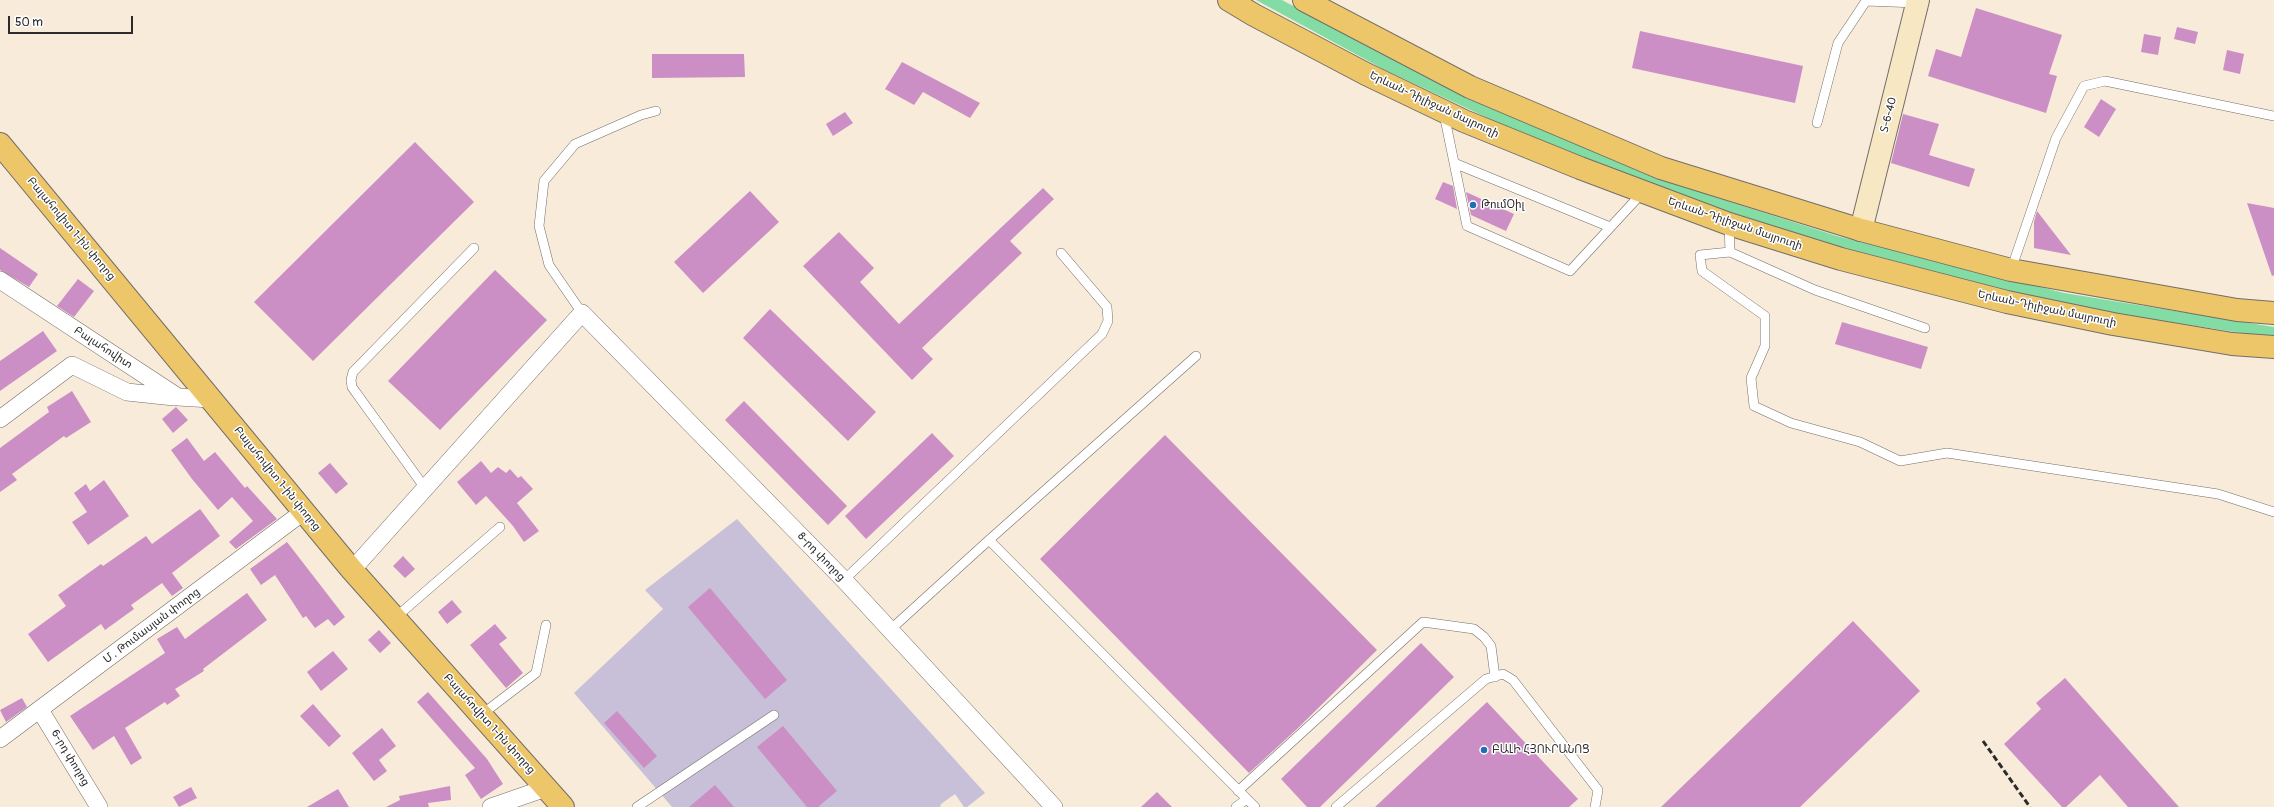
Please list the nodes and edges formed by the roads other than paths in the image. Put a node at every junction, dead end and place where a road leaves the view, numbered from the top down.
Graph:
1 (1229, 0) edge
2 (1304, 0) edge
3 (1917, 1) edge
4 (656, 111) dead end
5 (1443, 111) junction
6 (2274, 116) edge
7 (1817, 123) dead end
8 (0, 144) edge
9 (1454, 163) junction
10 (1643, 192) junction
11 (1729, 224) junction
12 (1610, 227) junction
13 (1861, 230) junction
14 (474, 248) dead end
15 (1730, 252) junction
16 (1060, 253) dead end
17 (2011, 270) junction
18 (0, 280) edge
19 (582, 313) junction
20 (2274, 313) edge
21 (1925, 328) dead end
22 (2274, 347) edge
23 (1196, 356) dead end
24 (178, 397) junction
25 (210, 399) junction
26 (0, 420) edge
27 (425, 488) junction
28 (303, 512) junction
29 (2274, 512) edge
30 (500, 527) dead end
31 (988, 540) junction
32 (352, 570) junction
33 (844, 580) junction
34 (395, 618) junction
35 (546, 625) dead end
36 (890, 630) junction
37 (1495, 677) junction
38 (40, 710) junction
39 (481, 715) junction
40 (774, 715) dead end
41 (0, 739) edge
42 (546, 788) junction
43 (1238, 791) junction
44 (1247, 799) junction
45 (640, 806) edge
46 (99, 807) edge
47 (491, 807) edge
48 (563, 807) edge
49 (1054, 807) edge
50 (1236, 807) edge
51 (1256, 807) edge
52 (1336, 807) edge
53 (1595, 807) edge

1 - 5 main road, Երևան-Դիլիջան մայրուղի
2 - 13 main road
3 - 7 lane
3 - 13 street, Տ-6-40 / Տ-6-40
4 - 19 lane
5 - 9 lane
5 - 10 main road, Երևան-Դիլիջան մայրուղի
6 - 17 lane
8 - 25 main road, Բալահովիտ 1-ին փողոց
9 - 12 lane
9 - 12 lane
10 - 11 main road, Երևան-Դիլիջան մայրուղի
10 - 12 lane
11 - 15 lane
11 - 22 main road, Երևան-Դիլիջան մայրուղի
13 - 17 main road
14 - 27 lane
15 - 21 lane
15 - 29 lane
16 - 33 lane
17 - 20 main road
18 - 24 street, Բալահովիտ
19 - 27 street
19 - 33 street, 8-րդ փողոց
23 - 31 lane
24 - 25 street, Բալահովիտ
24 - 26 street
25 - 28 main road, Բալահովիտ 1-ին փողոց
27 - 32 street
28 - 32 main road, Բալահովիտ 1-ին փողոց
28 - 38 street, Մ․ Թումասյան փողոց
30 - 34 lane
31 - 36 lane
31 - 43 lane
32 - 34 main road, Բալահովիտ 1-ին փողոց
33 - 36 street, 8-րդ փողոց
34 - 39 main road, Բալահովիտ 1-ին փողոց
35 - 39 lane
36 - 49 street, 8-րդ փողոց
37 - 43 lane
37 - 52 lane
37 - 53 lane
38 - 41 street, Մ․ Թումասյան փողոց
38 - 46 street, 6-րդ փողոց
39 - 42 main road, Բալահովիտ 1-ին փողոց
40 - 45 lane
42 - 47 street
42 - 48 main road, Բալահովիտ 1-ին փողոց
43 - 44 lane
44 - 50 lane
44 - 51 lane

